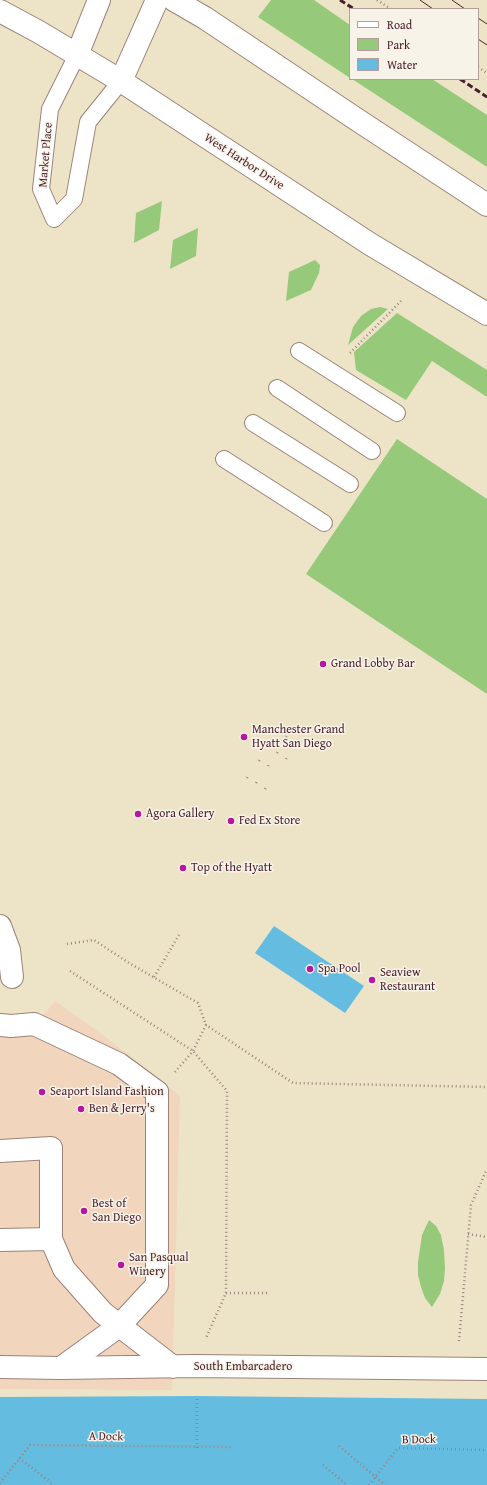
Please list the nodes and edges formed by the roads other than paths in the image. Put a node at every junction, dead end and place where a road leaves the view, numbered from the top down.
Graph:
1 (99, 0) edge
2 (157, 0) edge
3 (174, 0) edge
4 (0, 11) edge
5 (78, 55) junction
6 (121, 81) junction
7 (487, 205) edge
8 (487, 314) edge
9 (300, 351) dead end
10 (276, 388) dead end
11 (397, 413) dead end
12 (253, 423) dead end
13 (372, 451) dead end
14 (224, 459) dead end
15 (350, 484) dead end
16 (324, 523) dead end
17 (0, 926) edge
18 (12, 977) dead end
19 (0, 1025) edge
20 (0, 1151) edge
21 (0, 1240) edge
22 (50, 1240) junction
23 (119, 1326) junction
24 (0, 1367) edge
25 (184, 1367) junction
26 (61, 1368) junction
27 (487, 1369) edge

1 - 5 street
2 - 6 street
3 - 7 street
4 - 5 street, West Harbor Drive
5 - 6 street, West Harbor Drive
5 - 6 lane, Market Place
6 - 8 street, West Harbor Drive
9 - 11 lane
10 - 13 lane
12 - 15 lane
14 - 16 lane
17 - 18 street
19 - 23 street
20 - 22 street
21 - 22 street
22 - 23 street
23 - 25 street
23 - 26 street
24 - 26 street, South Embarcadero
25 - 26 street, South Embarcadero
25 - 27 street, South Embarcadero

